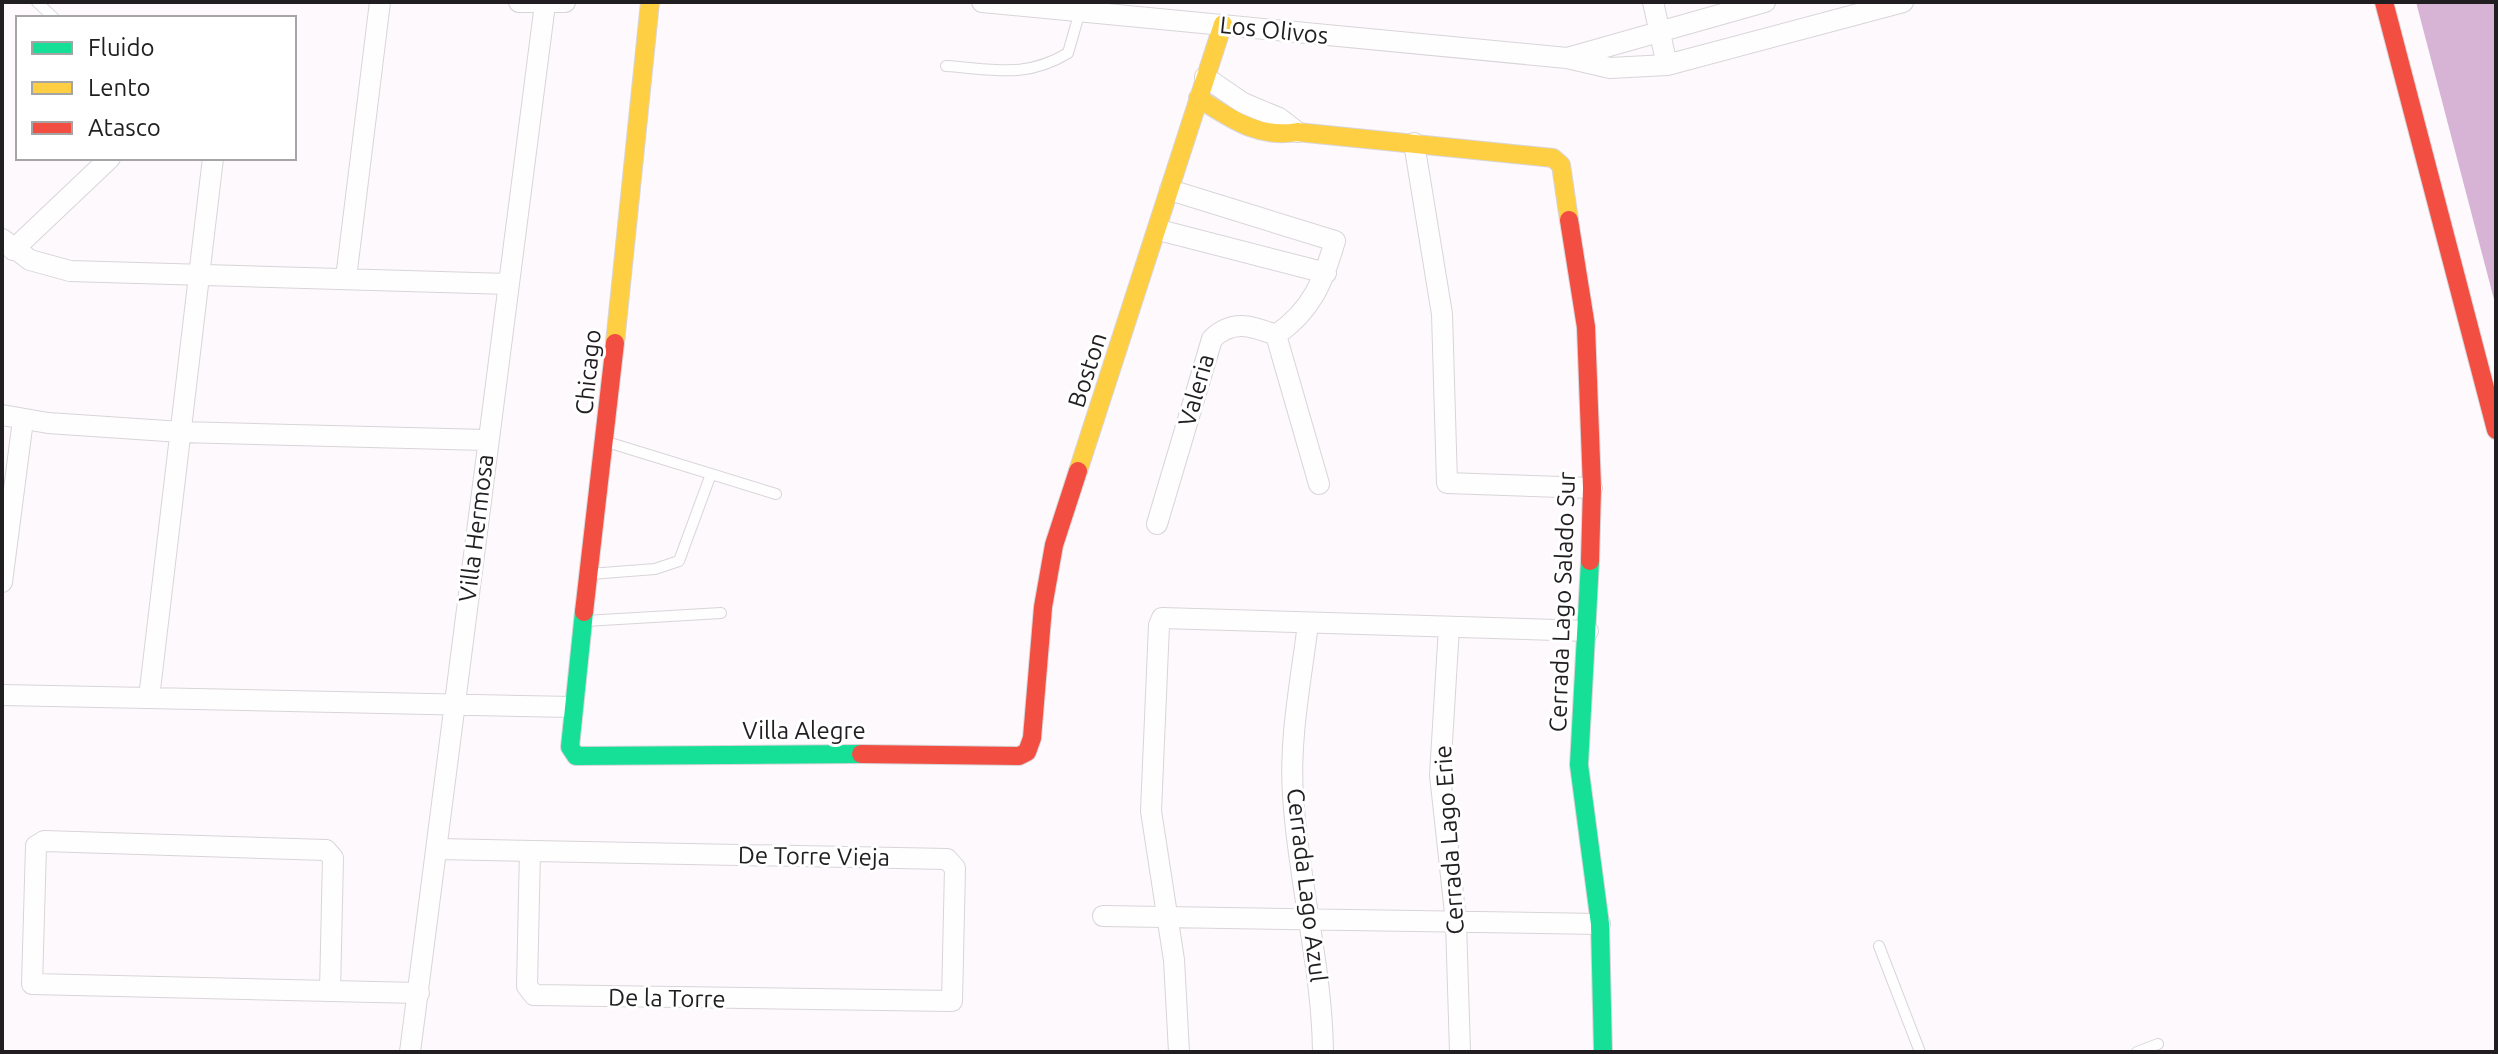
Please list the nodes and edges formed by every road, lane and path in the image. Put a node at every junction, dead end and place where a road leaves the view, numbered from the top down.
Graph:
1 (37, 2) edge
2 (380, 2) edge
3 (519, 2) edge
4 (650, 2) edge
5 (982, 2) edge
6 (1653, 2) edge
7 (1765, 2) edge
8 (1903, 2) edge
9 (2384, 2) edge
10 (555, 3) edge
11 (1080, 11) junction
12 (52, 16) edge
13 (1223, 24) junction
14 (1660, 33) junction
15 (1567, 58) junction
16 (1667, 65) junction
17 (946, 66) dead end
18 (1205, 77) junction
19 (1198, 98) junction
20 (1297, 132) junction
21 (1414, 143) junction
22 (108, 160) edge
23 (213, 160) edge
24 (1170, 190) junction
25 (1159, 230) junction
26 (8, 244) edge
27 (201, 273) junction
28 (1326, 273) junction
29 (346, 278) junction
30 (508, 284) junction
31 (1276, 335) junction
32 (2, 415) edge
33 (23, 420) junction
34 (2496, 430) edge
35 (181, 432) junction
36 (486, 440) junction
37 (605, 442) junction
38 (711, 474) junction
39 (1319, 484) dead end
40 (1592, 488) junction
41 (776, 494) dead end
42 (1157, 524) dead end
43 (588, 574) junction
44 (2, 582) edge
45 (721, 613) dead end
46 (583, 621) junction
47 (1308, 624) junction
48 (1449, 627) junction
49 (1588, 631) junction
50 (2, 695) edge
51 (149, 698) junction
52 (455, 703) junction
53 (573, 707) junction
54 (1032, 738) joint
55 (570, 747) joint
56 (437, 849) junction
57 (530, 851) junction
58 (1103, 916) dead end
59 (1168, 918) junction
60 (1312, 920) junction
61 (1456, 922) junction
62 (1600, 924) junction
63 (1879, 946) dead end
64 (330, 991) junction
65 (419, 993) junction
66 (947, 1003) joint
67 (2158, 1044) dead end
68 (410, 1052) edge
69 (1179, 1052) edge
70 (1323, 1052) edge
71 (1460, 1052) edge
72 (1603, 1052) edge
73 (1920, 1052) edge
74 (2137, 1052) edge

1 - 12 lane
2 - 29 street
3 - 10 street
4 - 37 street, Chicago
5 - 11 street, Los Olivos
6 - 14 street
7 - 14 street
8 - 16 street
9 - 34 street
10 - 30 street, Villa Hermosa
11 - 13 street, Los Olivos
11 - 17 lane
13 - 15 street, Los Olivos
13 - 18 street, Boston
14 - 15 street
14 - 16 street
15 - 16 street
18 - 19 street, Boston
18 - 20 street
19 - 20 street
19 - 24 street, Boston
20 - 21 street
21 - 40 street, Cerrada Lago Salado Sur
21 - 40 street
22 - 26 street
23 - 27 street
24 - 25 street, Boston
24 - 28 street
25 - 28 street
25 - 54 street, Boston
26 - 27 street
27 - 29 street
27 - 35 street
28 - 31 street
29 - 30 street
30 - 36 street, Villa Hermosa
31 - 39 street
31 - 42 street, Valeria
32 - 33 street
33 - 35 street
33 - 44 street
35 - 36 street
35 - 51 street
36 - 52 street, Villa Hermosa
37 - 38 lane
37 - 43 street, Chicago
38 - 41 lane
38 - 43 lane
40 - 49 street, Cerrada Lago Salado Sur
43 - 46 street, Chicago
45 - 46 lane
46 - 53 street, Chicago
47 - 48 street
47 - 59 street
47 - 60 street, Cerrada Lago Azul
48 - 49 street
48 - 61 street, Cerrada Lago Erie
49 - 62 street, Cerrada Lago Salado Sur
50 - 51 street
51 - 52 street
52 - 53 street
52 - 56 street, Villa Hermosa
53 - 55 street, Chicago
54 - 55 street, Villa Alegre
56 - 57 street, De Torre Vieja
56 - 65 street, Villa Hermosa
57 - 66 street, De la Torre
57 - 66 street, De Torre Vieja
58 - 59 street
59 - 60 street
59 - 69 street
60 - 61 street
60 - 70 street, Cerrada Lago Azul
61 - 62 street
61 - 71 street, Cerrada Lago Erie
62 - 72 street, Cerrada Lago Salado Sur
63 - 73 lane
64 - 64 street
64 - 65 street
65 - 68 street, Villa Hermosa
67 - 74 lane

